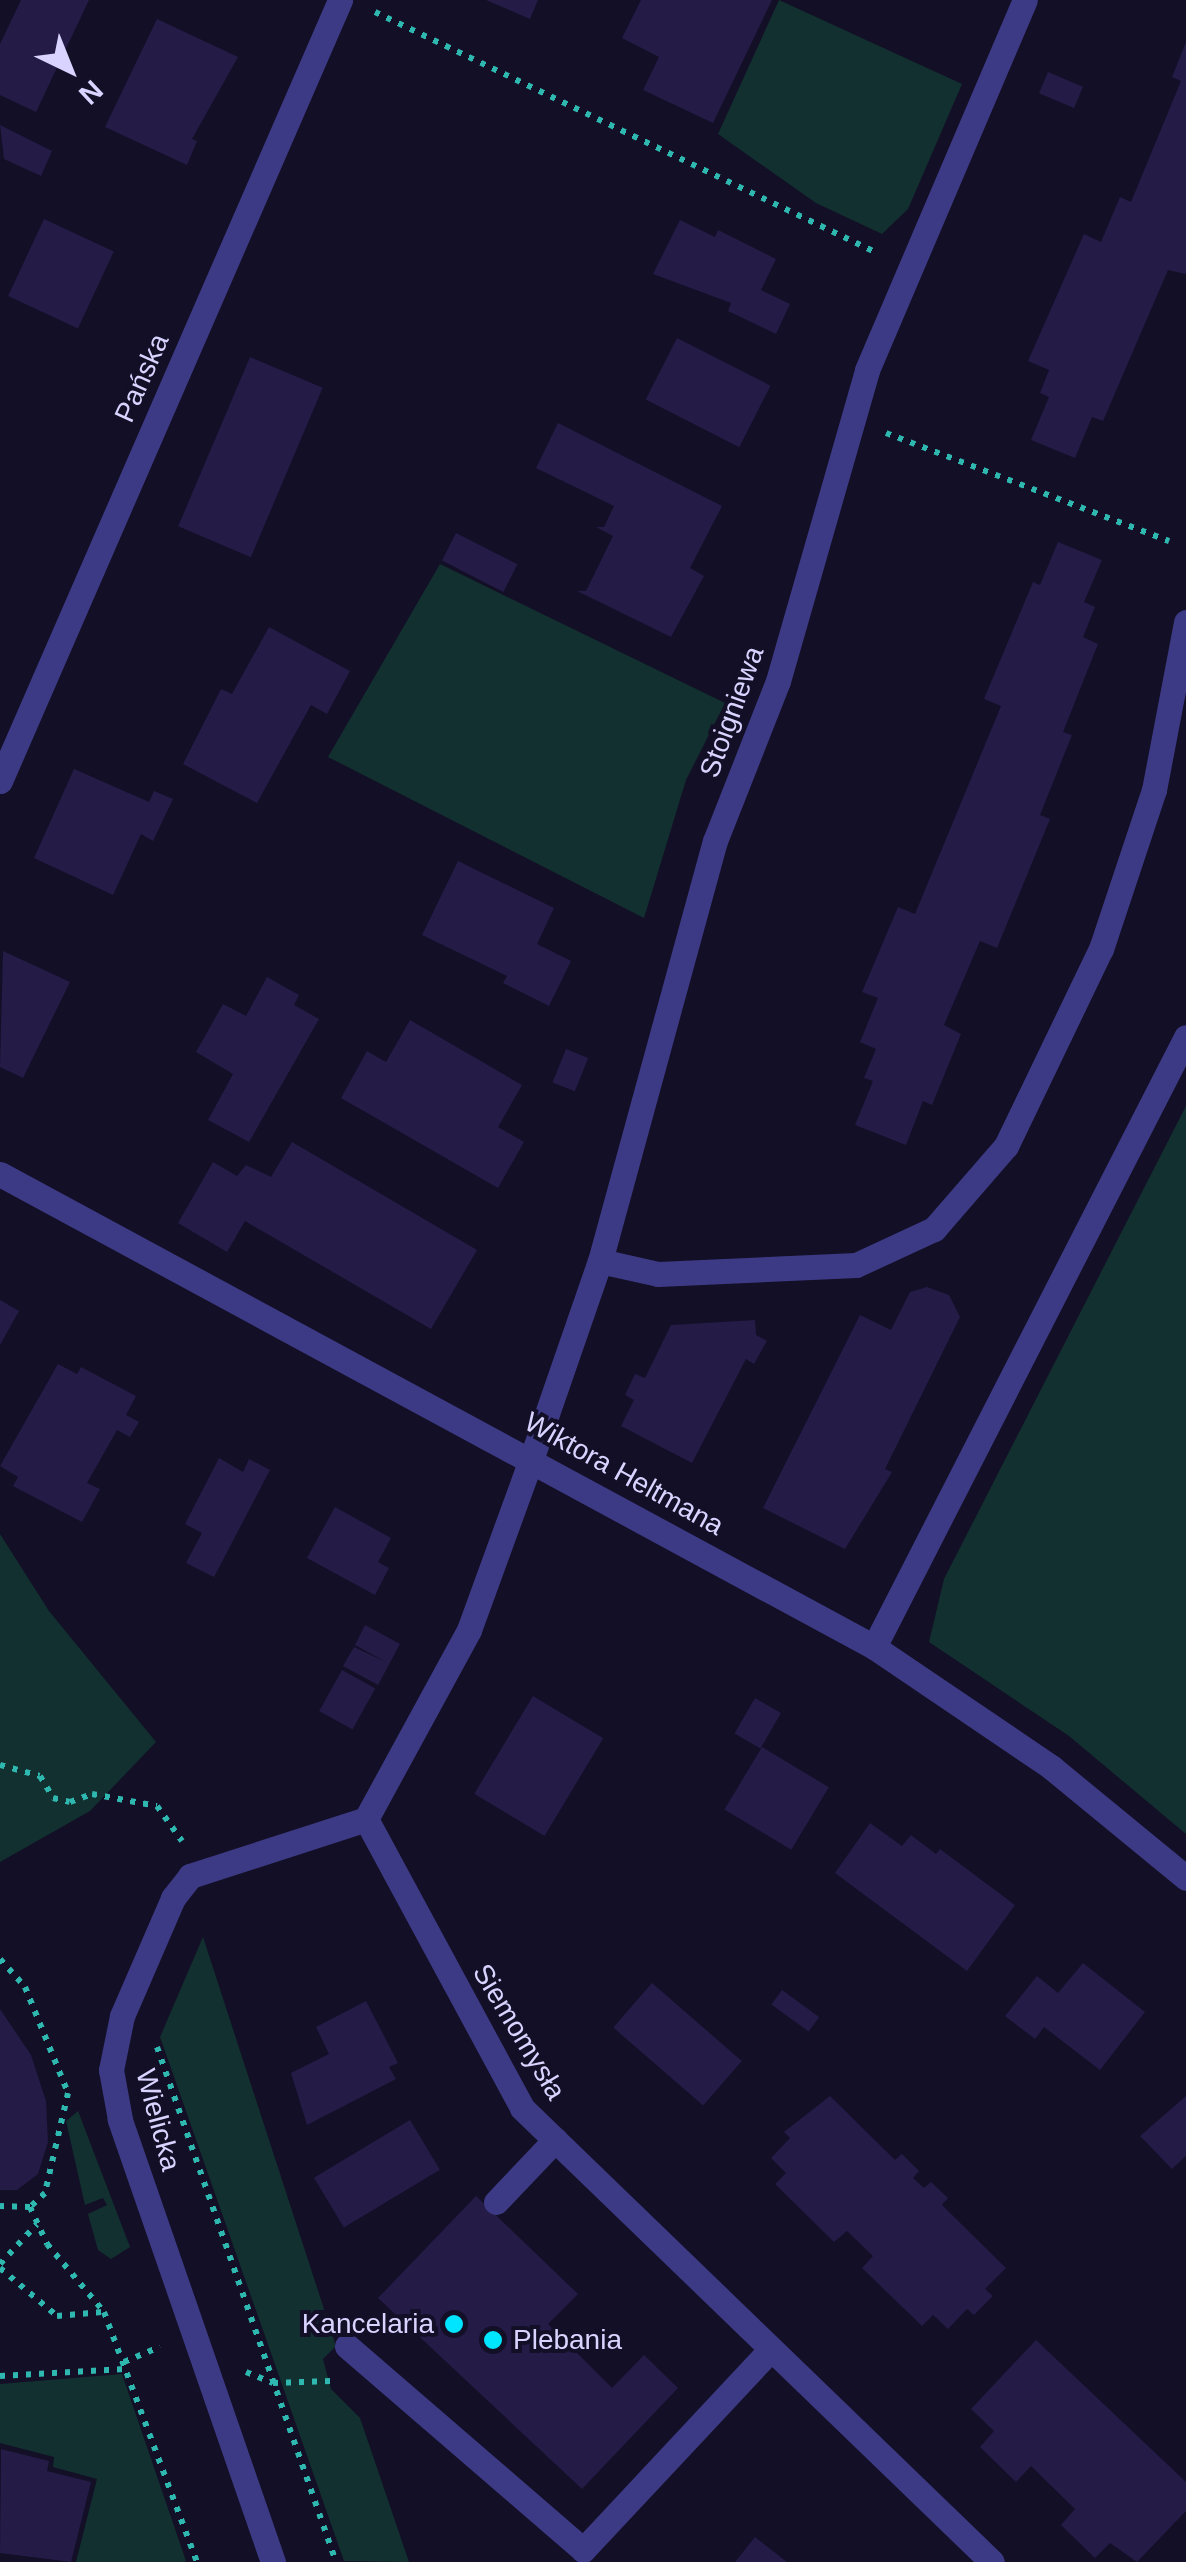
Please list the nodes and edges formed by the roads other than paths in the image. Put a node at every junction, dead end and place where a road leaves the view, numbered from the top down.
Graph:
1 (1025, 0) edge
2 (351, 3) edge
3 (1186, 622) edge
4 (0, 781) edge
5 (1186, 1037) edge
6 (0, 1174) edge
7 (600, 1261) junction
8 (532, 1457) junction
9 (874, 1647) junction
10 (366, 1819) junction
11 (1186, 1878) edge
12 (555, 2140) junction
13 (496, 2202) dead end
14 (347, 2346) dead end
15 (769, 2352) junction
16 (273, 2562) edge
17 (992, 2562) edge

1 - 7 street, Stoigniewa
2 - 4 street, Pańska
3 - 7 street
5 - 9 street
6 - 8 street, Wiktora Heltmana
7 - 8 street, Stoigniewa
8 - 9 street, Wiktora Heltmana
8 - 10 street
9 - 11 street, Wiktora Heltmana
10 - 12 street, Siemomysła
10 - 16 street, Wielicka
12 - 13 street
12 - 15 street, Siemomysła
14 - 15 street
15 - 17 street, Siemomysła

